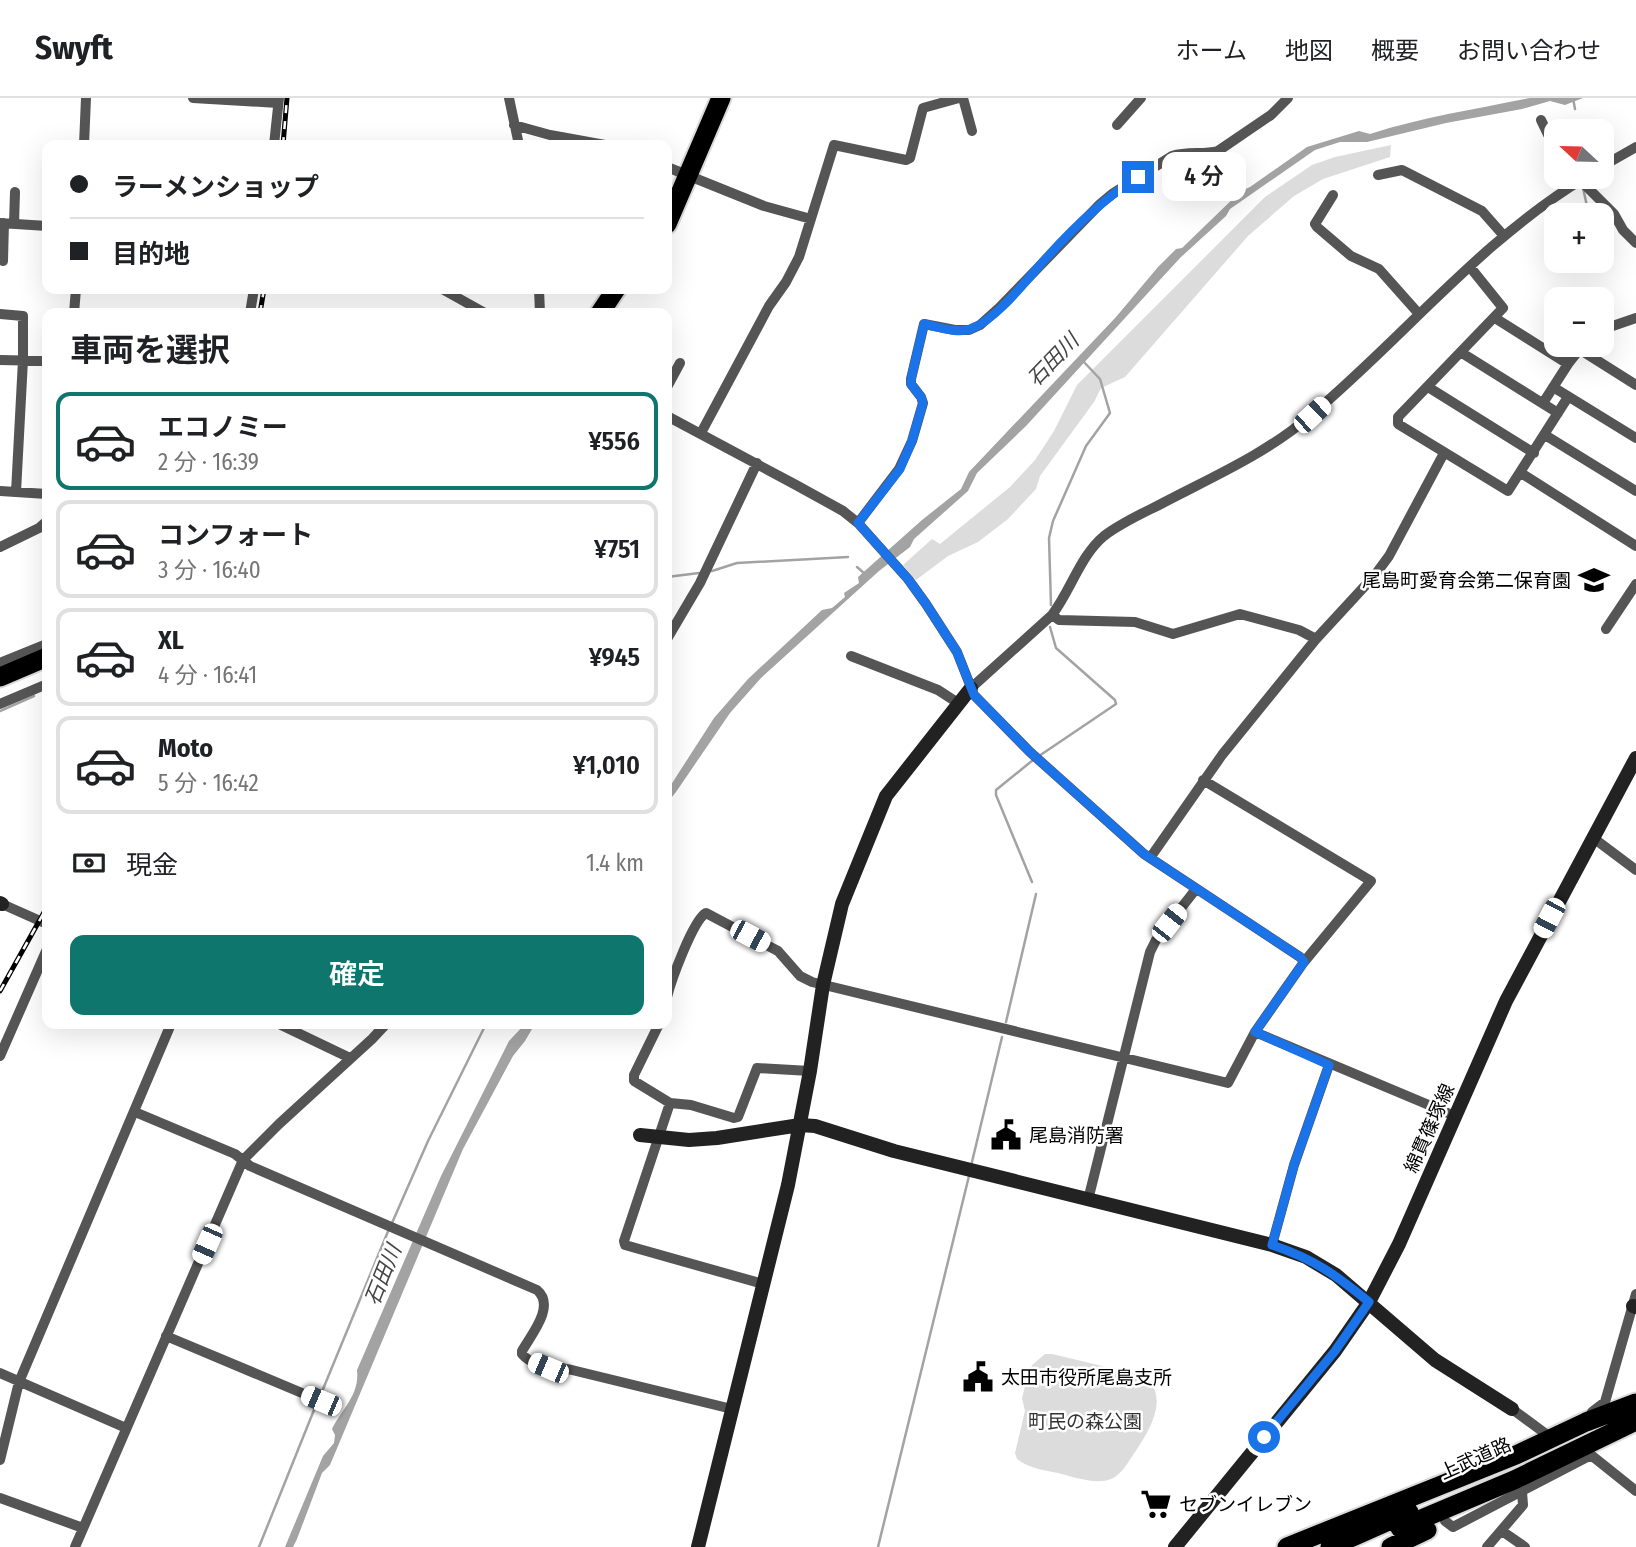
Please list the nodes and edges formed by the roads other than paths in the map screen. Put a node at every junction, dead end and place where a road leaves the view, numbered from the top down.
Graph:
1 (86, 98) edge
2 (193, 98) edge
3 (509, 98) edge
4 (709, 98) edge
5 (721, 98) edge
6 (961, 98) edge
7 (1141, 98) edge
8 (1288, 98) edge
9 (278, 101) edge
10 (1541, 120) dead end
11 (514, 125) junction
12 (1117, 125) dead end
13 (1544, 126) edge
14 (972, 131) dead end
15 (85, 140) edge
16 (274, 140) edge
17 (518, 140) edge
18 (577, 140) edge
19 (1636, 147) edge
20 (1614, 160) edge
21 (677, 171) edge
22 (1378, 175) dead end
23 (1564, 189) edge
24 (1588, 189) edge
25 (15, 192) dead end
26 (1333, 195) dead end
27 (672, 198) edge
28 (811, 219) junction
29 (6, 224) edge
30 (42, 226) edge
31 (1504, 236) junction
32 (1636, 243) edge
33 (3, 261) dead end
34 (1470, 267) junction
35 (451, 294) edge
36 (476, 308) edge
37 (0, 314) edge
38 (1419, 314) junction
39 (1496, 318) junction
40 (1636, 318) edge
41 (1614, 326) edge
42 (1462, 353) junction
43 (1573, 357) edge
44 (1595, 357) edge
45 (0, 360) edge
46 (23, 360) junction
47 (42, 361) edge
48 (680, 363) dead end
49 (1567, 364) junction
50 (672, 378) edge
51 (1636, 385) edge
52 (1428, 387) junction
53 (1553, 387) junction
54 (1568, 397) junction
55 (1543, 403) junction
56 (1558, 413) junction
57 (672, 418) edge
58 (701, 433) junction
59 (1545, 435) junction
60 (1636, 438) edge
61 (1444, 453) junction
62 (1534, 453) junction
63 (757, 463) junction
64 (1521, 473) junction
65 (0, 491) edge
66 (1636, 491) edge
67 (16, 492) junction
68 (42, 494) edge
69 (858, 523) junction
70 (42, 525) edge
71 (1636, 546) edge
72 (0, 547) edge
73 (1636, 584) edge
74 (1052, 615) junction
75 (1606, 629) dead end
76 (672, 631) edge
77 (1316, 639) junction
78 (42, 646) edge
79 (851, 656) dead end
80 (42, 660) edge
81 (0, 663) edge
82 (42, 671) edge
83 (24, 673) junction
84 (0, 677) edge
85 (42, 686) edge
86 (971, 688) junction
87 (0, 690) edge
88 (958, 703) junction
89 (0, 705) edge
90 (1636, 758) edge
91 (1203, 780) junction
92 (1592, 838) junction
93 (1150, 858) junction
94 (1636, 870) edge
95 (1196, 889) junction
96 (1, 903) edge
97 (42, 922) edge
98 (42, 960) edge
99 (1304, 962) junction
100 (672, 982) edge
101 (823, 985) junction
102 (169, 1029) edge
103 (295, 1029) edge
104 (381, 1029) edge
105 (657, 1029) edge
106 (1255, 1032) junction
107 (0, 1056) edge
108 (350, 1058) junction
109 (1122, 1059) junction
110 (1329, 1065) junction
111 (810, 1071) junction
112 (670, 1103) junction
113 (135, 1112) junction
114 (1455, 1116) junction
115 (800, 1125) junction
116 (640, 1135) dead end
117 (658, 1138) junction
118 (243, 1160) junction
119 (1088, 1200) junction
120 (1272, 1245) junction
121 (763, 1284) junction
122 (1369, 1302) junction
123 (1635, 1302) edge
124 (166, 1336) junction
125 (0, 1373) edge
126 (19, 1382) junction
127 (321, 1401) dead end
128 (1636, 1405) edge
129 (732, 1409) junction
130 (1512, 1409) joint
131 (1636, 1421) edge
132 (126, 1428) junction
133 (1546, 1434) junction
134 (1608, 1435) junction
135 (0, 1460) edge
136 (1220, 1489) junction
137 (1429, 1490) junction
138 (1636, 1491) edge
139 (1522, 1492) junction
140 (0, 1498) edge
141 (1445, 1521) junction
142 (83, 1528) junction
143 (1502, 1531) junction
144 (75, 1547) edge
145 (698, 1547) edge
146 (1167, 1547) edge
147 (1175, 1547) edge
148 (1287, 1547) edge
149 (1330, 1547) edge
150 (1357, 1547) edge
151 (1391, 1547) edge
152 (1487, 1547) edge
153 (1525, 1547) edge

1 - 15 street
2 - 9 street
3 - 11 street
4 - 21 highway
5 - 21 highway
6 - 14 street
6 - 28 street
7 - 12 street
8 - 69 street
9 - 16 street
10 - 13 street
11 - 17 street
11 - 18 street
19 - 20 street
21 - 27 highway
21 - 28 street
22 - 31 street
23 - 31 street
24 - 32 street
25 - 29 street
26 - 38 street
28 - 58 street
29 - 30 street
29 - 33 street
31 - 34 street
34 - 38 street
34 - 39 street
35 - 36 street
37 - 46 street
38 - 74 street
39 - 42 street
39 - 49 street
40 - 41 street
42 - 52 street
42 - 55 street
43 - 49 street
44 - 51 street
45 - 46 street
46 - 47 street
46 - 67 street
48 - 50 street
49 - 53 street
52 - 61 street
52 - 62 street
53 - 54 street
53 - 55 street
54 - 56 street
54 - 60 street
55 - 56 street
56 - 59 street
57 - 58 street
58 - 63 street
59 - 62 street
59 - 66 street
61 - 64 street
61 - 77 street
62 - 64 street
63 - 69 street
63 - 76 street
64 - 71 street
65 - 67 street
67 - 68 street
69 - 86 street
70 - 72 street
73 - 75 street
74 - 77 street
74 - 86 street
77 - 91 street
78 - 81 street
79 - 88 street
80 - 83 highway
82 - 83 highway
83 - 84 highway
83 - 87 highway
85 - 89 street
86 - 88 street
86 - 93 street
88 - 101 street
90 - 92 street, 綿貫篠塚線
91 - 93 street
91 - 99 street
92 - 94 street
92 - 114 street, 綿貫篠塚線
93 - 95 street
95 - 99 street
95 - 109 street
96 - 97 street
98 - 107 street
99 - 106 street
100 - 101 street
101 - 109 street
101 - 111 street
102 - 113 street
103 - 108 street
104 - 108 street
105 - 112 street
106 - 109 street
106 - 110 street
108 - 118 street
109 - 119 street
110 - 114 street
110 - 120 street
111 - 112 street
111 - 115 street
112 - 117 street
113 - 118 street
113 - 126 street
114 - 122 street, 綿貫篠塚線
115 - 117 street
115 - 119 street
115 - 121 street
116 - 117 street
117 - 121 street
118 - 124 street
118 - 129 street
119 - 120 street
120 - 122 street
121 - 129 street
122 - 130 street
122 - 136 street, 綿貫篠塚線
123 - 133 street
124 - 127 street
124 - 132 street
125 - 126 street
126 - 132 street
126 - 135 street
128 - 137 highway
128 - 149 highway, 上武道路
129 - 145 street
130 - 133 street
131 - 134 highway, 上武道路
132 - 142 street
133 - 137 street
134 - 141 highway
134 - 150 highway, 上武道路
136 - 146 street, 綿貫篠塚線
136 - 147 street, 綿貫篠塚線
137 - 148 highway
138 - 139 street
139 - 141 street
139 - 143 street
140 - 142 street
141 - 151 highway
142 - 144 street
143 - 152 street
143 - 153 street

